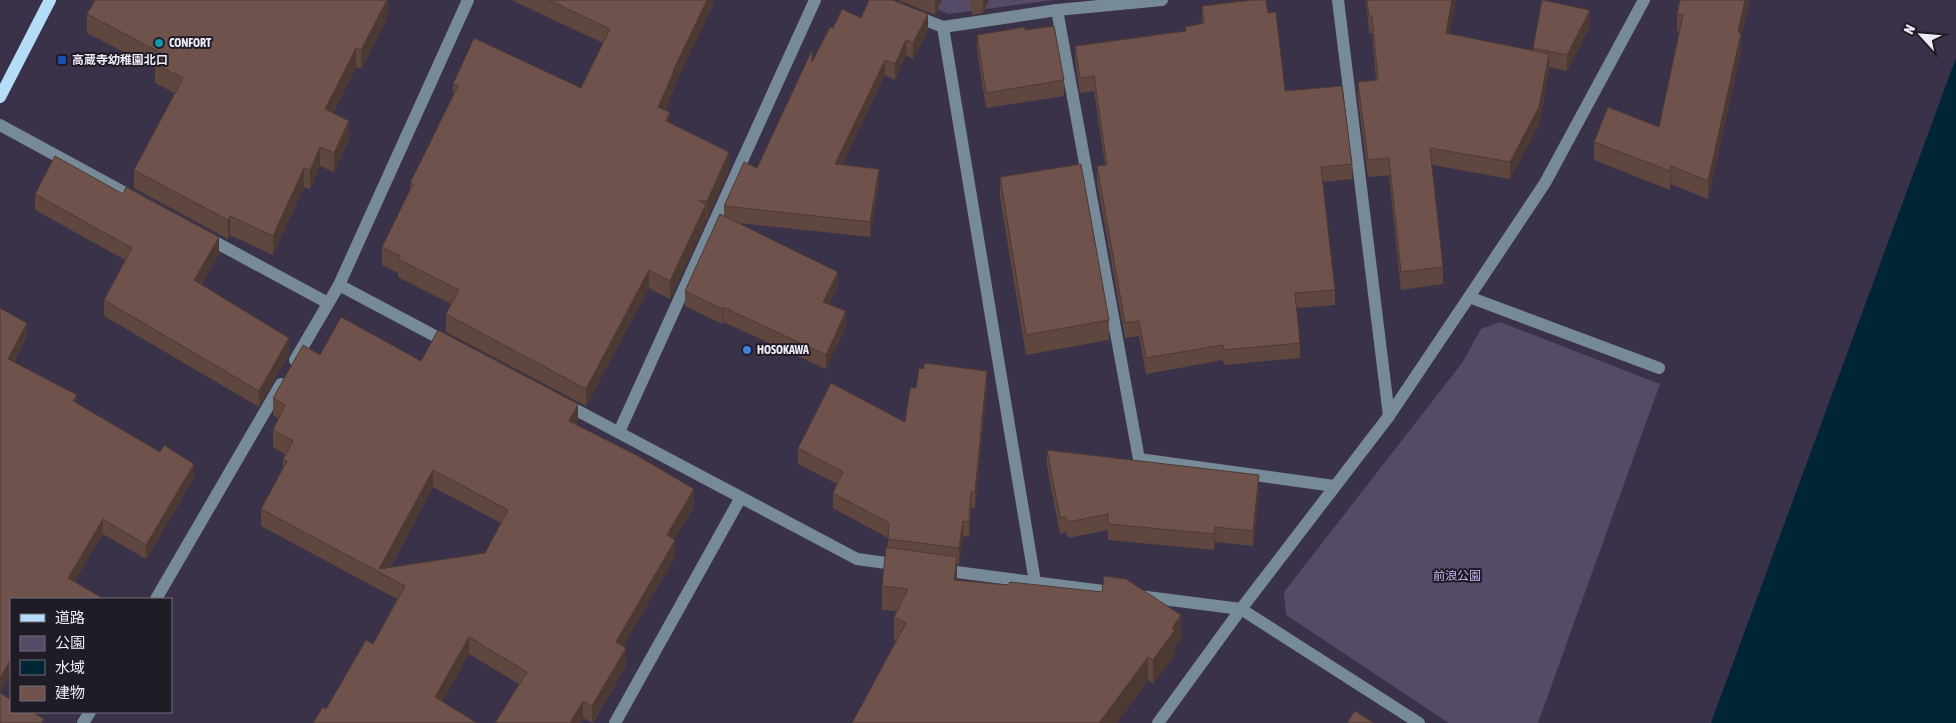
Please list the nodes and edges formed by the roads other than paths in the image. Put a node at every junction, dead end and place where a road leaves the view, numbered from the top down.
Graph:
1 (50, 0) edge
2 (466, 0) edge
3 (815, 0) edge
4 (1162, 0) edge
5 (1338, 0) edge
6 (1644, 0) edge
7 (901, 10) edge
8 (1057, 10) junction
9 (943, 27) junction
10 (0, 96) edge
11 (0, 125) edge
12 (147, 205) edge
13 (190, 228) edge
14 (339, 285) junction
15 (1469, 297) junction
16 (328, 303) junction
17 (462, 350) edge
18 (1659, 368) dead end
19 (549, 396) edge
20 (1388, 416) junction
21 (618, 432) junction
22 (1334, 486) junction
23 (740, 499) junction
24 (1035, 582) junction
25 (157, 598) edge
26 (1241, 609) junction
27 (616, 723) edge
28 (1158, 723) edge
29 (1419, 723) edge

1 - 10 main road
2 - 14 street
3 - 21 street
4 - 8 street
5 - 20 street
6 - 15 street
7 - 9 street
8 - 9 street
8 - 22 street
9 - 24 street
11 - 12 street
13 - 16 street
14 - 16 street
14 - 17 street
15 - 18 street
15 - 20 street
16 - 25 street
19 - 21 street
20 - 22 street
21 - 23 street
22 - 26 street
23 - 24 street
23 - 27 street
24 - 26 street
26 - 28 street
26 - 29 street

